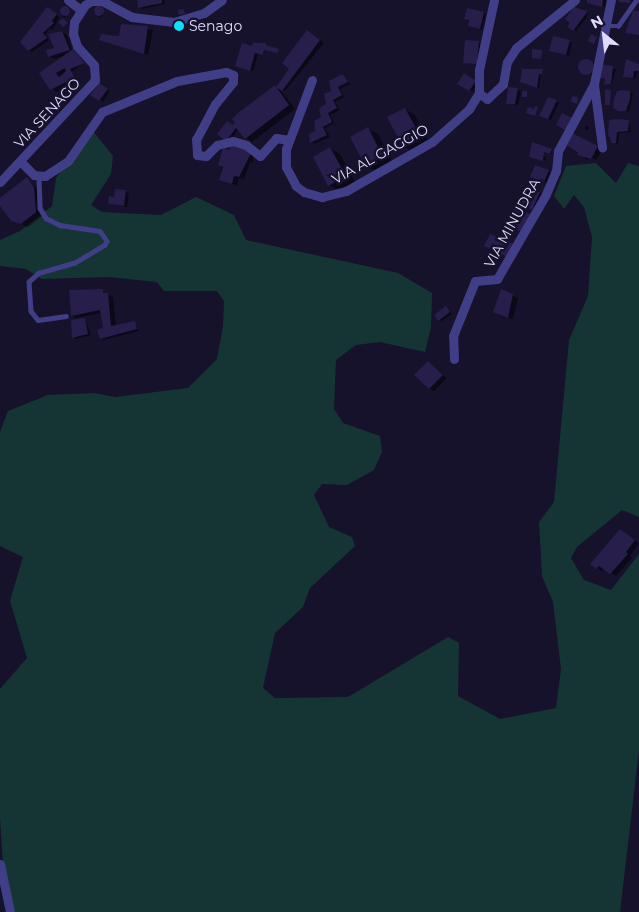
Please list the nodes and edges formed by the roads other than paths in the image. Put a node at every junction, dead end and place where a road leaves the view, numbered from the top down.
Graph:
1 (68, 0) edge
2 (222, 0) edge
3 (494, 0) edge
4 (576, 0) edge
5 (611, 0) edge
6 (636, 0) edge
7 (81, 10) junction
8 (608, 26) junction
9 (312, 80) dead end
10 (594, 84) junction
11 (479, 93) junction
12 (289, 140) junction
13 (602, 147) dead end
14 (20, 161) junction
15 (39, 177) junction
16 (0, 182) edge
17 (66, 316) dead end
18 (454, 359) dead end
19 (0, 864) edge
20 (10, 912) edge

1 - 7 street
2 - 7 street
3 - 11 street
4 - 11 street
5 - 8 street, VIA MINUDRA
6 - 8 lane
7 - 14 street, VIA SENAGO
8 - 10 street, VIA MINUDRA
9 - 12 street, VIA AL GAGGIO
10 - 13 street
10 - 18 street, VIA MINUDRA
11 - 12 street, VIA AL GAGGIO
12 - 15 street
14 - 15 street
14 - 16 street, VIA SENAGO
15 - 17 lane
19 - 20 street

